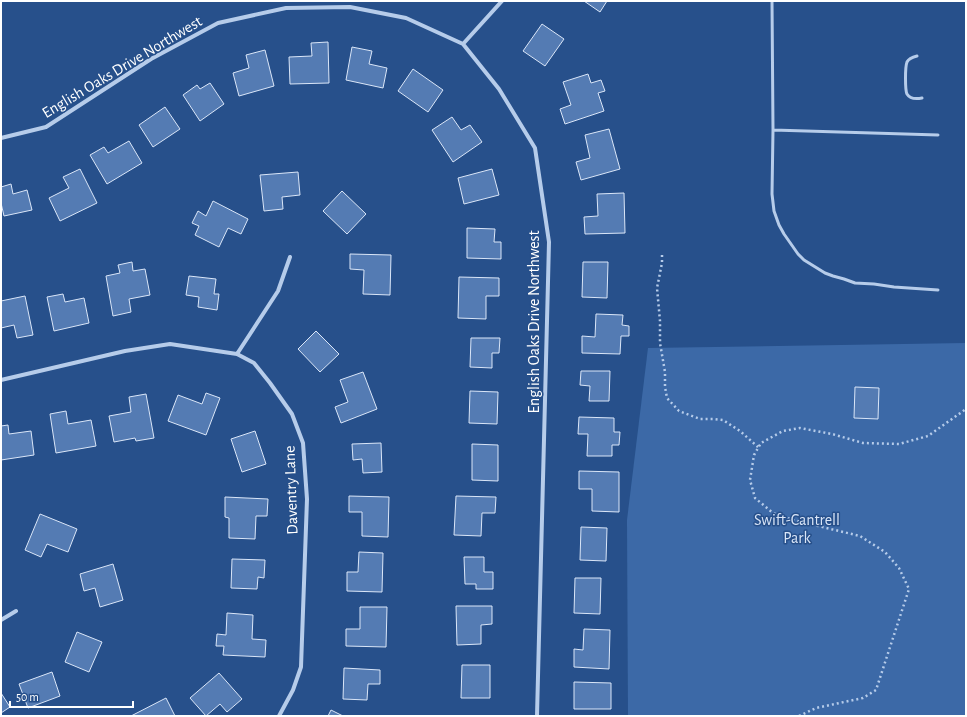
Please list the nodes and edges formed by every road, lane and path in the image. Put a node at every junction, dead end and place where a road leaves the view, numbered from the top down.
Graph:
1 (502, 1) edge
2 (772, 1) edge
3 (463, 44) junction
4 (917, 56) dead end
5 (922, 98) dead end
6 (773, 130) junction
7 (938, 135) dead end
8 (1, 138) edge
9 (662, 255) dead end
10 (290, 257) dead end
11 (938, 290) dead end
12 (237, 354) junction
13 (1, 380) edge
14 (966, 409) edge
15 (758, 447) junction
16 (16, 611) dead end
17 (1, 620) edge
18 (279, 716) edge
19 (537, 716) edge
20 (799, 716) edge

1 - 3 street
2 - 6 lane
3 - 8 street, English Oaks Drive Northwest
3 - 19 street, English Oaks Drive Northwest
4 - 5 lane
6 - 7 lane
6 - 11 lane
9 - 15 path
10 - 12 street
12 - 13 street, Daventry Lane
12 - 18 street, Daventry Lane
14 - 15 path
15 - 20 path
16 - 17 street

